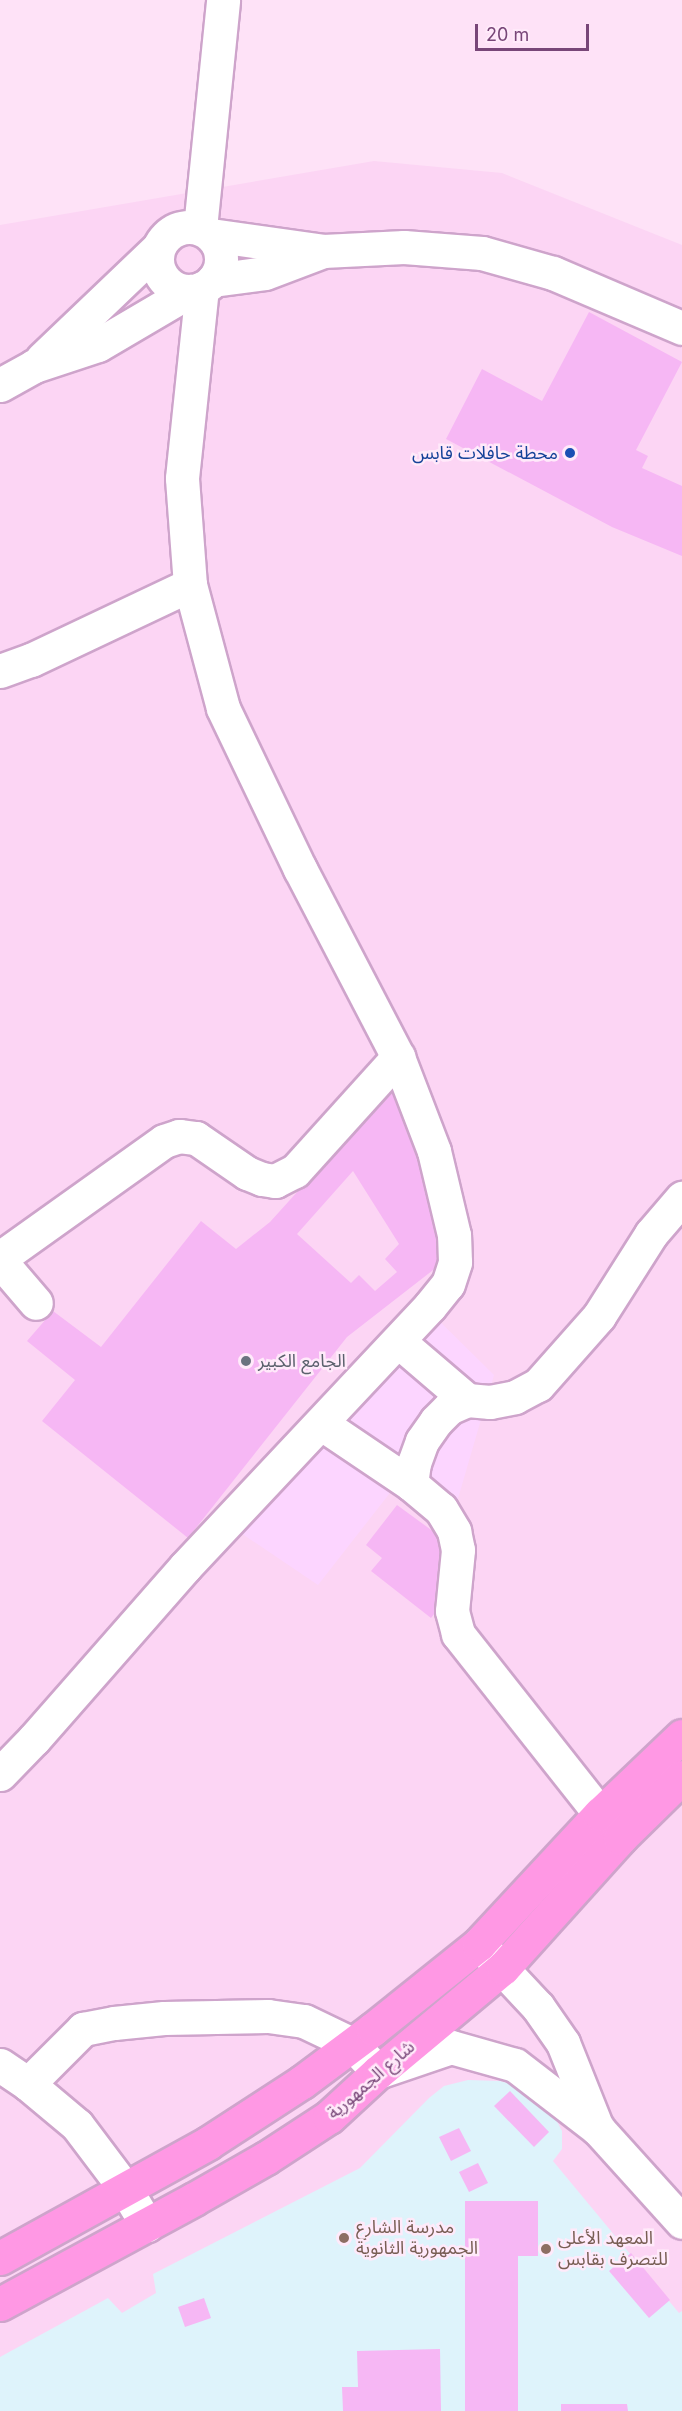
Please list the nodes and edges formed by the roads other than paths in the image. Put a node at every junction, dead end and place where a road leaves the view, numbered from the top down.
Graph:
1 (223, 0) edge
2 (185, 236) junction
3 (323, 251) junction
4 (202, 286) junction
5 (682, 328) edge
6 (34, 366) junction
7 (0, 385) edge
8 (190, 585) junction
9 (0, 671) edge
10 (398, 1057) junction
11 (682, 1198) edge
12 (0, 1259) edge
13 (36, 1303) dead end
14 (398, 1341) junction
15 (467, 1400) junction
16 (322, 1424) junction
17 (411, 1484) junction
18 (682, 1736) edge
19 (0, 1774) edge
20 (682, 1777) edge
21 (610, 1826) junction
22 (480, 1944) junction
23 (503, 1968) junction
24 (352, 2044) junction
25 (0, 2065) edge
26 (378, 2072) junction
27 (28, 2084) junction
28 (598, 2129) junction
29 (126, 2190) junction
30 (682, 2222) edge
31 (147, 2224) junction
32 (0, 2258) edge
33 (0, 2304) edge

1 - 2 street
2 - 3 street
2 - 4 street
2 - 4 street
2 - 6 street
3 - 4 street
3 - 5 street
4 - 6 street
4 - 8 street
6 - 7 street
8 - 9 street
8 - 10 street
10 - 12 street
10 - 14 street
11 - 15 street
12 - 13 street
14 - 15 street
14 - 16 street
15 - 17 street
16 - 17 street
16 - 19 street
17 - 21 street
18 - 21 main road, شارع الجمهورية
20 - 21 main road, شارع الجمهورية
21 - 22 main road, شارع الجمهورية
21 - 23 main road, شارع الجمهورية
22 - 23 street
22 - 24 main road, شارع الجمهورية
23 - 26 main road, شارع الجمهورية
23 - 28 street
24 - 26 street
24 - 27 street
24 - 29 main road, شارع الجمهورية
25 - 27 street
26 - 28 street
26 - 31 main road, شارع الجمهورية
27 - 29 street
28 - 30 street
29 - 31 street
29 - 32 main road, شارع الجمهورية
31 - 33 main road, شارع الجمهورية

